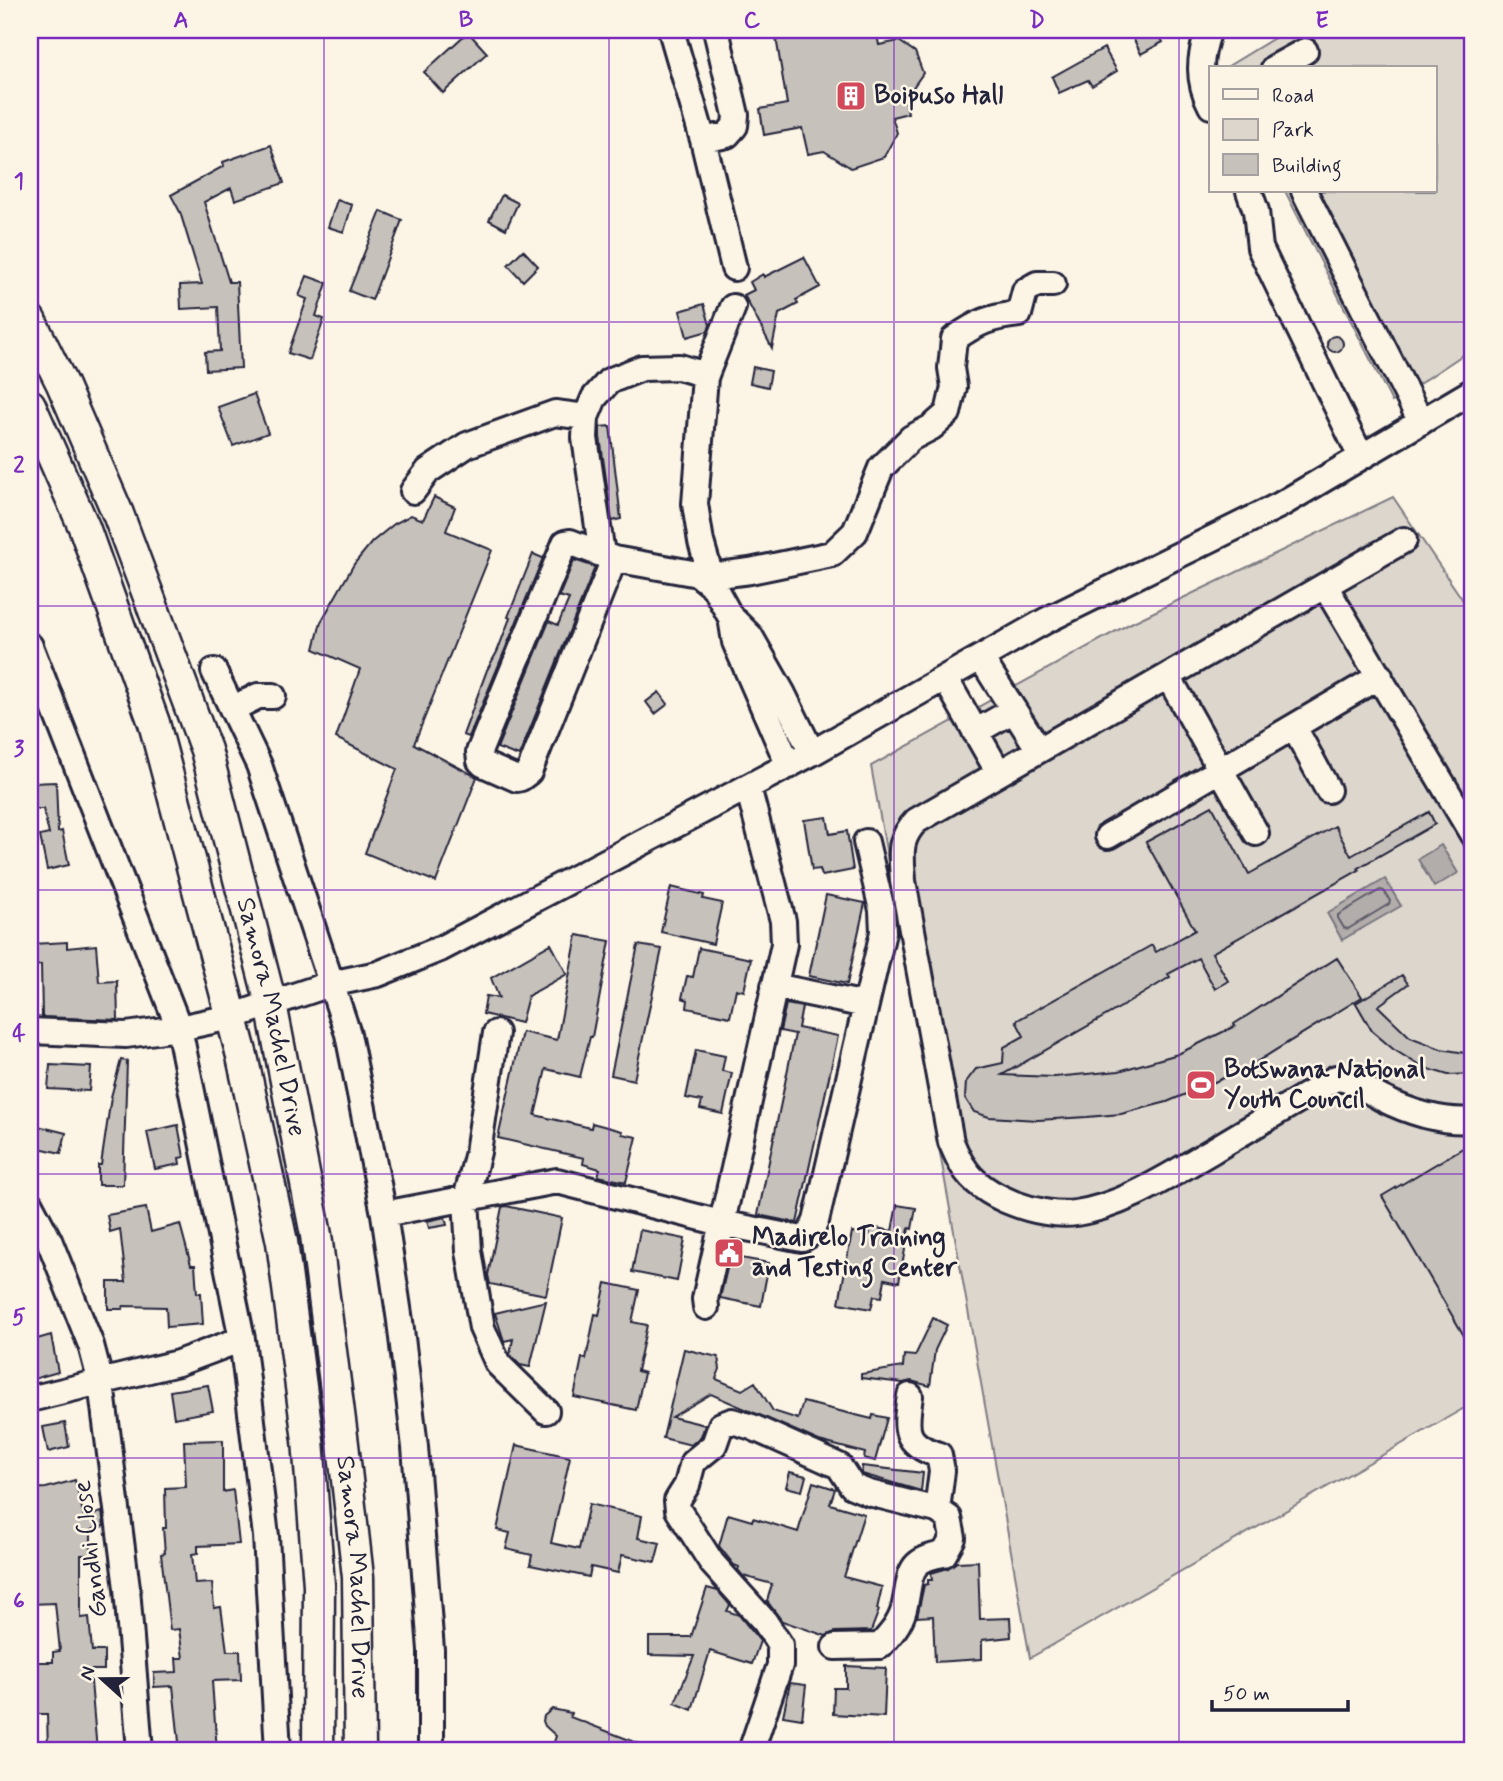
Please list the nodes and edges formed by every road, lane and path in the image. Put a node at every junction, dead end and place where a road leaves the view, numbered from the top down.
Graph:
1 (671, 30) edge
2 (716, 30) edge
3 (1209, 30) edge
4 (1305, 51) dead end
5 (1278, 66) edge
6 (1209, 102) edge
7 (703, 140) junction
8 (1249, 192) edge
9 (1305, 192) edge
10 (734, 268) dead end
11 (1053, 285) dead end
12 (733, 307) dead end
13 (30, 320) edge
14 (706, 374) junction
15 (1473, 391) edge
16 (30, 405) edge
17 (586, 417) junction
18 (1421, 422) junction
19 (1361, 457) junction
20 (413, 492) dead end
21 (1404, 540) dead end
22 (608, 557) junction
23 (713, 581) junction
24 (1325, 586) junction
25 (730, 616) junction
26 (30, 646) edge
27 (981, 658) junction
28 (214, 671) dead end
29 (1168, 676) junction
30 (1380, 676) junction
31 (945, 678) junction
32 (273, 696) dead end
33 (232, 709) junction
34 (1014, 710) junction
35 (1294, 727) junction
36 (975, 732) junction
37 (1039, 750) junction
38 (812, 753) junction
39 (789, 766) junction
40 (1222, 769) junction
41 (999, 773) junction
42 (748, 787) junction
43 (1328, 790) dead end
44 (1256, 832) dead end
45 (1473, 835) edge
46 (1108, 836) dead end
47 (866, 842) dead end
48 (330, 984) junction
49 (774, 986) junction
50 (271, 1004) junction
51 (866, 1005) junction
52 (231, 1017) junction
53 (179, 1028) junction
54 (30, 1031) edge
55 (496, 1033) dead end
56 (1473, 1120) edge
57 (466, 1199) junction
58 (30, 1204) edge
59 (384, 1214) junction
60 (721, 1223) junction
61 (706, 1307) dead end
62 (242, 1339) junction
63 (101, 1383) junction
64 (910, 1396) dead end
65 (30, 1399) edge
66 (546, 1411) dead end
67 (937, 1510) junction
68 (835, 1647) dead end
69 (140, 1751) edge
70 (278, 1751) edge
71 (318, 1751) edge
72 (360, 1751) edge
73 (431, 1751) edge
74 (751, 1751) edge

1 - 7 street
2 - 7 street
3 - 6 street
4 - 5 street
7 - 10 street
8 - 19 street
9 - 18 street
11 - 23 street
12 - 14 street
13 - 50 main road, Samora Machel Drive
14 - 17 street
14 - 23 street
15 - 18 street
16 - 52 main road, Samora Machel Drive
17 - 20 street
17 - 22 street
18 - 19 street
19 - 27 street
21 - 24 street
22 - 22 street
22 - 23 street
23 - 25 street
24 - 29 street
24 - 30 street
25 - 38 street
25 - 39 street
26 - 53 street
27 - 31 street
27 - 34 street
28 - 33 street
29 - 37 street
29 - 40 street
30 - 35 street
30 - 45 street
31 - 36 street
31 - 38 street
32 - 33 street
33 - 48 street
34 - 36 street
34 - 37 street
35 - 40 street
35 - 43 street
36 - 41 street
37 - 41 street
38 - 39 street
39 - 42 street
40 - 44 street
40 - 46 street
41 - 56 street
42 - 48 street
42 - 49 street
47 - 51 street
48 - 50 street
48 - 59 street
49 - 51 street
49 - 60 street
50 - 52 street
50 - 72 main road, Samora Machel Drive
51 - 60 street
52 - 53 street
52 - 71 main road, Samora Machel Drive
53 - 54 street
53 - 62 street
55 - 57 street
57 - 59 street
57 - 60 street
57 - 66 street
58 - 63 street, Gandhi Close
59 - 73 street
60 - 61 street
62 - 63 street
62 - 70 street
63 - 65 street
63 - 69 street, Gandhi Close
64 - 67 street
67 - 68 street
67 - 74 street

